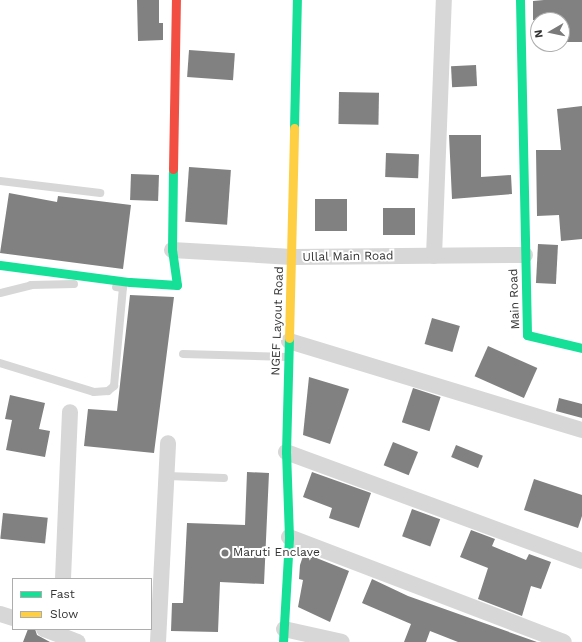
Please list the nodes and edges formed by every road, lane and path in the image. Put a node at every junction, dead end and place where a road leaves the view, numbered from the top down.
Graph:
1 (176, 0) edge
2 (296, 0) edge
3 (444, 0) edge
4 (520, 0) edge
5 (0, 180) edge
6 (100, 193) dead end
7 (172, 250) junction
8 (525, 255) junction
9 (434, 256) junction
10 (292, 257) junction
11 (0, 265) edge
12 (0, 293) edge
13 (289, 340) junction
14 (582, 348) edge
15 (183, 354) dead end
16 (289, 357) junction
17 (0, 363) edge
18 (70, 412) dead end
19 (582, 430) edge
20 (168, 443) dead end
21 (286, 452) junction
22 (167, 476) junction
23 (224, 478) dead end
24 (289, 537) junction
25 (582, 561) edge
26 (63, 578) edge
27 (0, 614) edge
28 (12, 618) edge
29 (49, 630) edge
30 (60, 632) edge
31 (284, 635) edge
32 (78, 642) edge
33 (158, 642) edge
34 (342, 642) edge
35 (564, 642) edge

1 - 7 street
2 - 10 street, NGEF Layout Road
3 - 9 street
4 - 8 street
5 - 6 lane
7 - 10 street, Ullal Main Road
7 - 11 street
8 - 9 street, Ullal Main Road
8 - 14 street, Main Road
9 - 10 street, Ullal Main Road
10 - 13 street, NGEF Layout Road
12 - 17 lane
13 - 16 street, NGEF Layout Road
13 - 19 street
15 - 16 lane
16 - 21 street, NGEF Layout Road
18 - 26 street
20 - 22 street
21 - 24 street, NGEF Layout Road
21 - 25 street
22 - 23 lane
22 - 33 street
24 - 31 street, NGEF Layout Road
24 - 35 street
27 - 28 street
29 - 30 street
30 - 32 street
31 - 34 street

